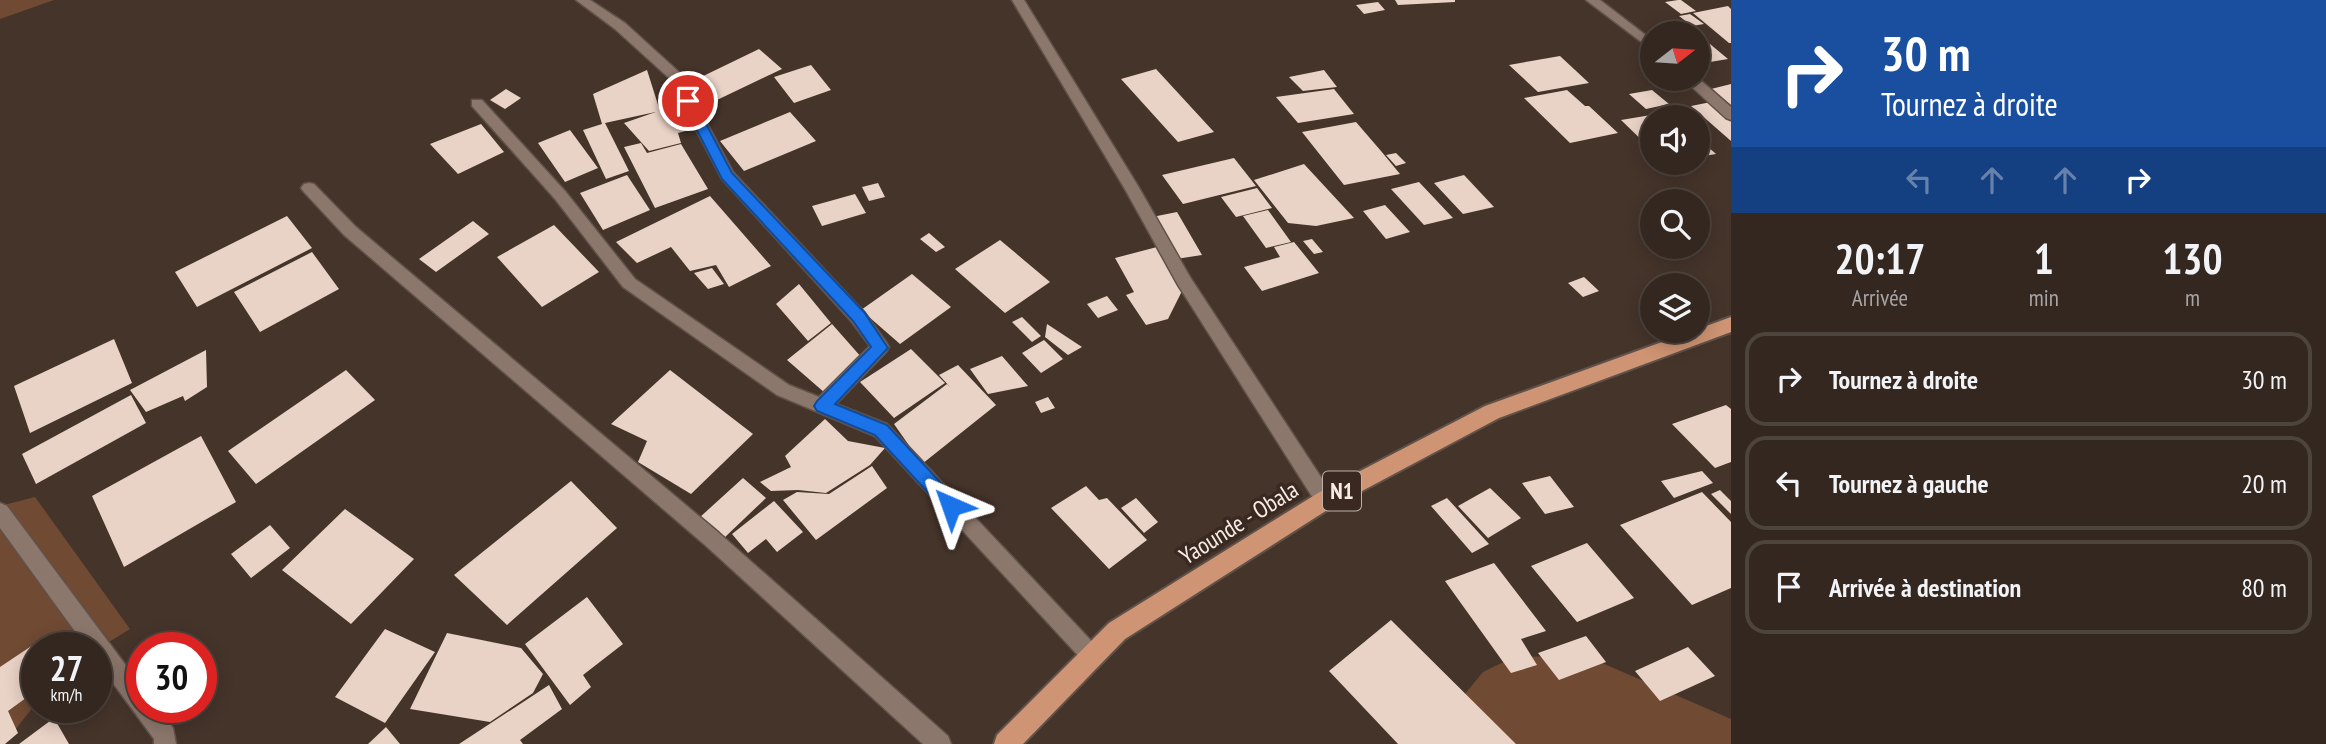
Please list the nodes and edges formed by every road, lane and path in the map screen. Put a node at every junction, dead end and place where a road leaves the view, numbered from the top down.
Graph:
1 (582, 0) edge
2 (1018, 0) edge
3 (1592, 0) edge
4 (1640, 37) edge
5 (1704, 91) edge
6 (477, 103) dead end
7 (1731, 115) edge
8 (309, 188) dead end
9 (1731, 324) edge
10 (822, 406) junction
11 (1325, 500) junction
12 (0, 512) edge
13 (1092, 656) junction
14 (126, 683) edge
15 (155, 723) edge
16 (165, 744) edge
17 (940, 744) edge
18 (1006, 744) edge

1 - 10 street
2 - 11 street
3 - 4 street
5 - 7 street
6 - 10 street
8 - 17 street
9 - 11 highway, Yaounde - Obala / N1
10 - 13 street
11 - 13 highway, Yaounde - Obala / N1
12 - 14 street
13 - 18 highway, Yaounde - Obala / N1
15 - 16 street

